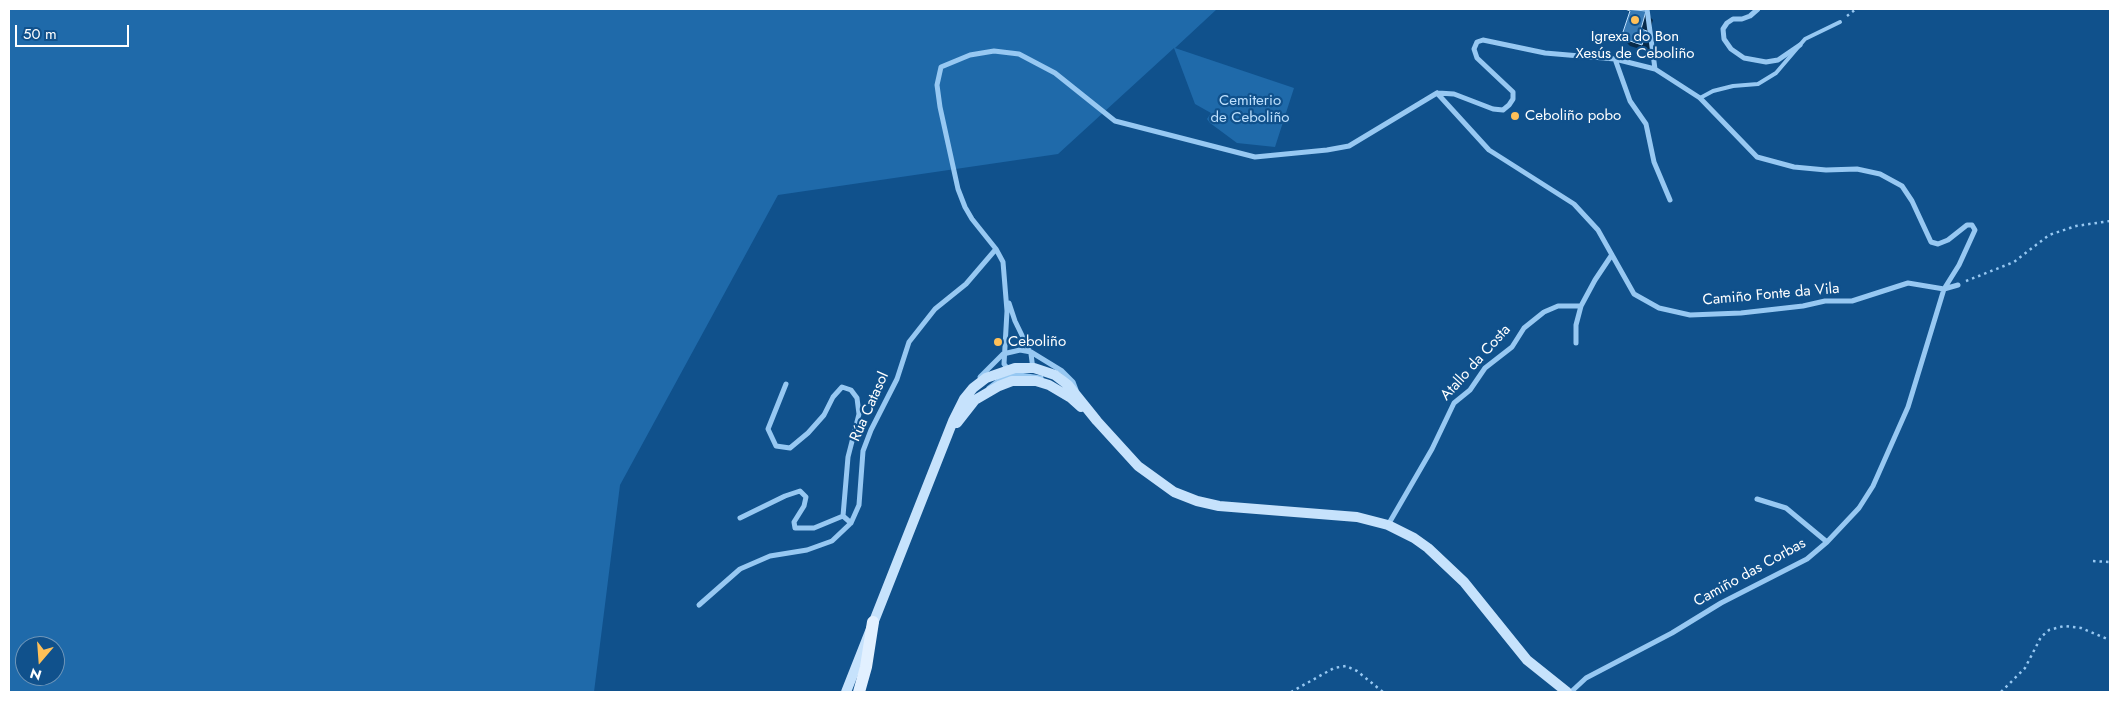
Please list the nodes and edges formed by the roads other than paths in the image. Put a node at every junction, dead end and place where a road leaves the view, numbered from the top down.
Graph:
1 (1647, 9) edge
2 (1758, 9) edge
3 (1840, 22) dead end
4 (1800, 45) junction
5 (1615, 60) junction
6 (1655, 68) junction
7 (1437, 93) junction
8 (1700, 98) junction
9 (1670, 200) dead end
10 (996, 249) junction
11 (1612, 256) junction
12 (1958, 285) road end
13 (1944, 289) junction
14 (1007, 292) junction
15 (1581, 306) junction
16 (1576, 343) dead end
17 (1031, 352) junction
18 (1004, 354) junction
19 (1008, 370) junction
20 (1029, 371) junction
21 (786, 384) dead end
22 (1049, 385) junction
23 (973, 388) junction
24 (987, 392) junction
25 (1077, 394) junction
26 (1097, 421) junction
27 (941, 452) junction
28 (1758, 499) dead end
29 (843, 516) junction
30 (740, 518) dead end
31 (851, 523) junction
32 (1388, 525) junction
33 (1828, 542) junction
34 (699, 605) dead end
35 (873, 622) junction
36 (846, 692) edge
37 (859, 692) edge
38 (1567, 692) edge
39 (1571, 692) edge

1 - 6 street
2 - 4 street
3 - 4 lane
4 - 8 lane
5 - 6 street
5 - 7 street
5 - 9 street
6 - 8 street
7 - 10 street
7 - 11 street, Camiño Fonte da Vila
8 - 13 street, Camiño das Corbas
10 - 14 street
10 - 31 street, Rúa Catasol
11 - 13 street, Camiño Fonte da Vila
11 - 15 street
12 - 13 street, Camiño Fonte da Vila
13 - 33 street, Camiño das Corbas
14 - 17 street
14 - 18 street
15 - 16 street
15 - 32 street, Atallo da Costa
17 - 18 street
17 - 20 street
17 - 25 street
18 - 19 street
18 - 23 street
19 - 20 main road
19 - 23 main road
20 - 22 street
20 - 24 street
20 - 25 main road
21 - 29 street
22 - 24 main road
22 - 26 main road
23 - 27 main road
24 - 27 main road
25 - 26 main road
26 - 32 main road
27 - 35 main road
28 - 33 street
29 - 30 street
29 - 31 street
31 - 34 street, Rúa Catasol
32 - 38 main road
33 - 39 street, Camiño das Corbas
35 - 36 main road
35 - 37 main road

